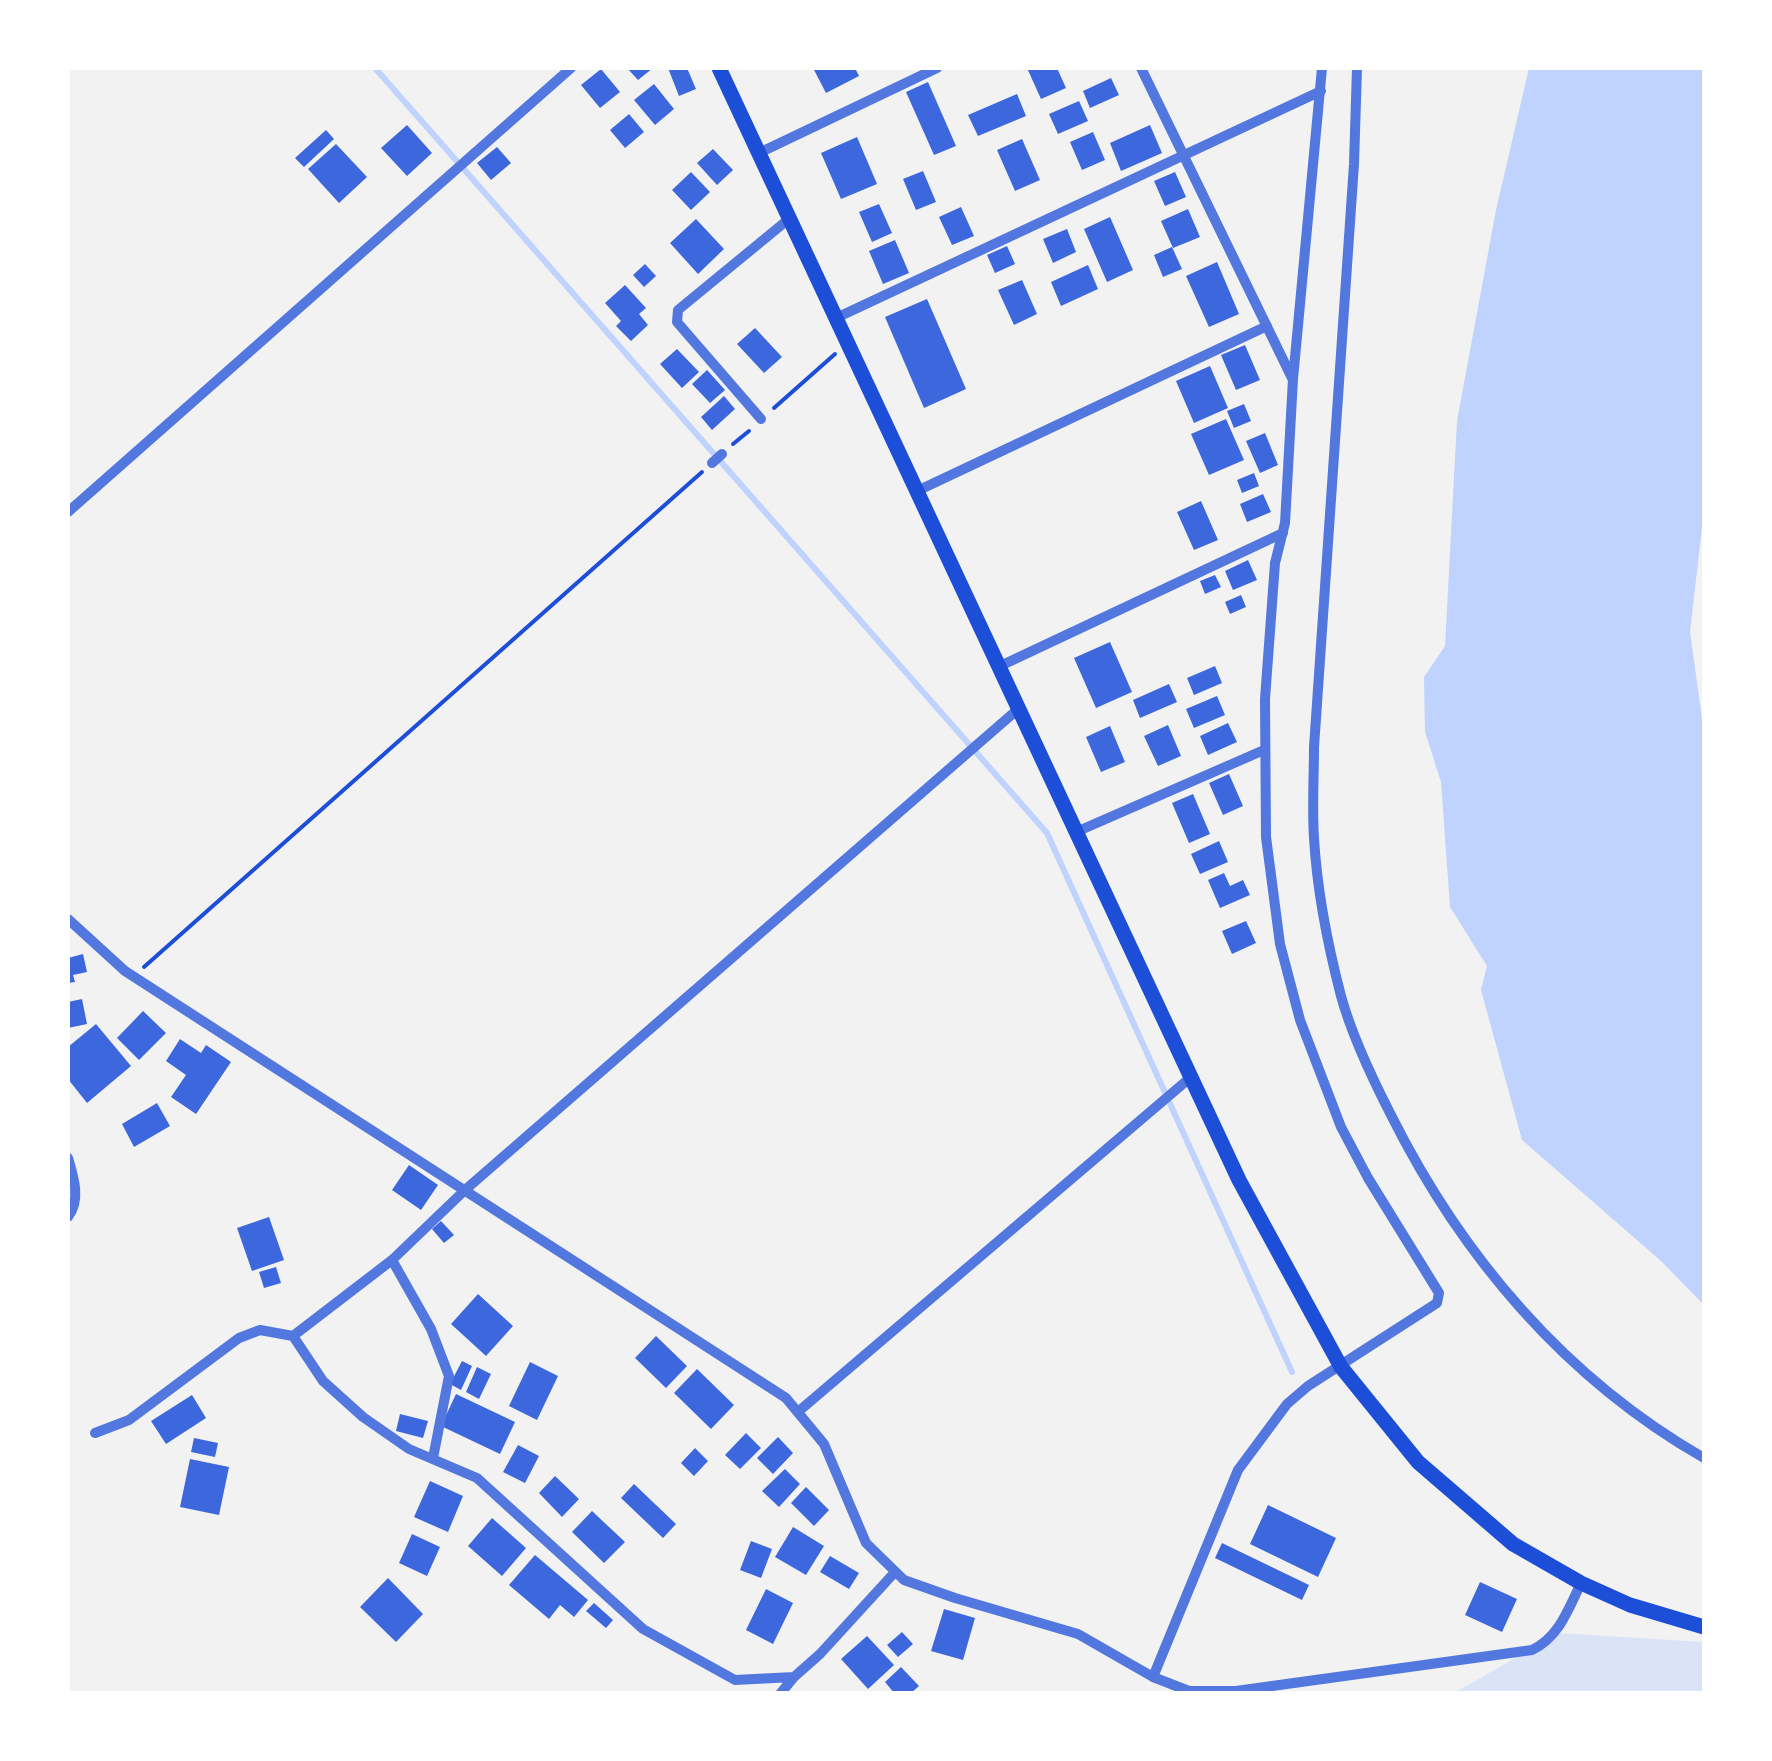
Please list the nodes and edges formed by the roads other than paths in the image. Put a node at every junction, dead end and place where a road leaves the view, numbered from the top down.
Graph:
1 (571, 68) edge
2 (719, 68) edge
3 (937, 68) edge
4 (1141, 68) edge
5 (1322, 68) edge
6 (1357, 68) edge
7 (1322, 91) junction
8 (760, 154) junction
9 (1184, 156) junction
10 (790, 218) junction
11 (836, 318) junction
12 (1268, 326) junction
13 (1293, 379) junction
14 (761, 419) road end
15 (722, 454) road end
16 (712, 463) road end
17 (918, 490) junction
18 (68, 512) edge
19 (1283, 533) junction
20 (998, 667) junction
21 (1017, 710) junction
22 (1264, 750) junction
23 (1076, 832) junction
24 (68, 920) edge
25 (1192, 1077) junction
26 (68, 1158) edge
27 (464, 1190) junction
28 (68, 1217) edge
29 (392, 1260) junction
30 (293, 1336) junction
31 (1341, 1367) junction
32 (798, 1411) junction
33 (95, 1433) dead end
34 (433, 1458) junction
35 (1704, 1458) edge
36 (896, 1572) junction
37 (1581, 1584) junction
38 (1704, 1626) edge
39 (794, 1677) junction
40 (1152, 1677) junction
41 (780, 1694) edge

1 - 18 street
2 - 8 main road
3 - 8 street
4 - 9 street
5 - 7 street
6 - 35 street
7 - 9 street
7 - 13 street
8 - 10 main road
9 - 11 street
9 - 12 street
10 - 11 main road
10 - 14 street
11 - 17 main road
12 - 13 street
12 - 17 street
13 - 19 street
15 - 16 street
17 - 20 main road
19 - 20 street
19 - 22 street
20 - 21 main road
21 - 23 main road
21 - 27 street
22 - 23 street
22 - 31 street
23 - 25 main road
24 - 27 street
25 - 31 main road
25 - 32 street
26 - 28 street
27 - 29 street
27 - 32 street
29 - 30 street
29 - 34 street
30 - 33 street
30 - 34 street
31 - 37 main road
31 - 40 street
32 - 36 street
34 - 39 street
36 - 39 street
36 - 40 street
37 - 38 main road
37 - 40 street
39 - 41 street

